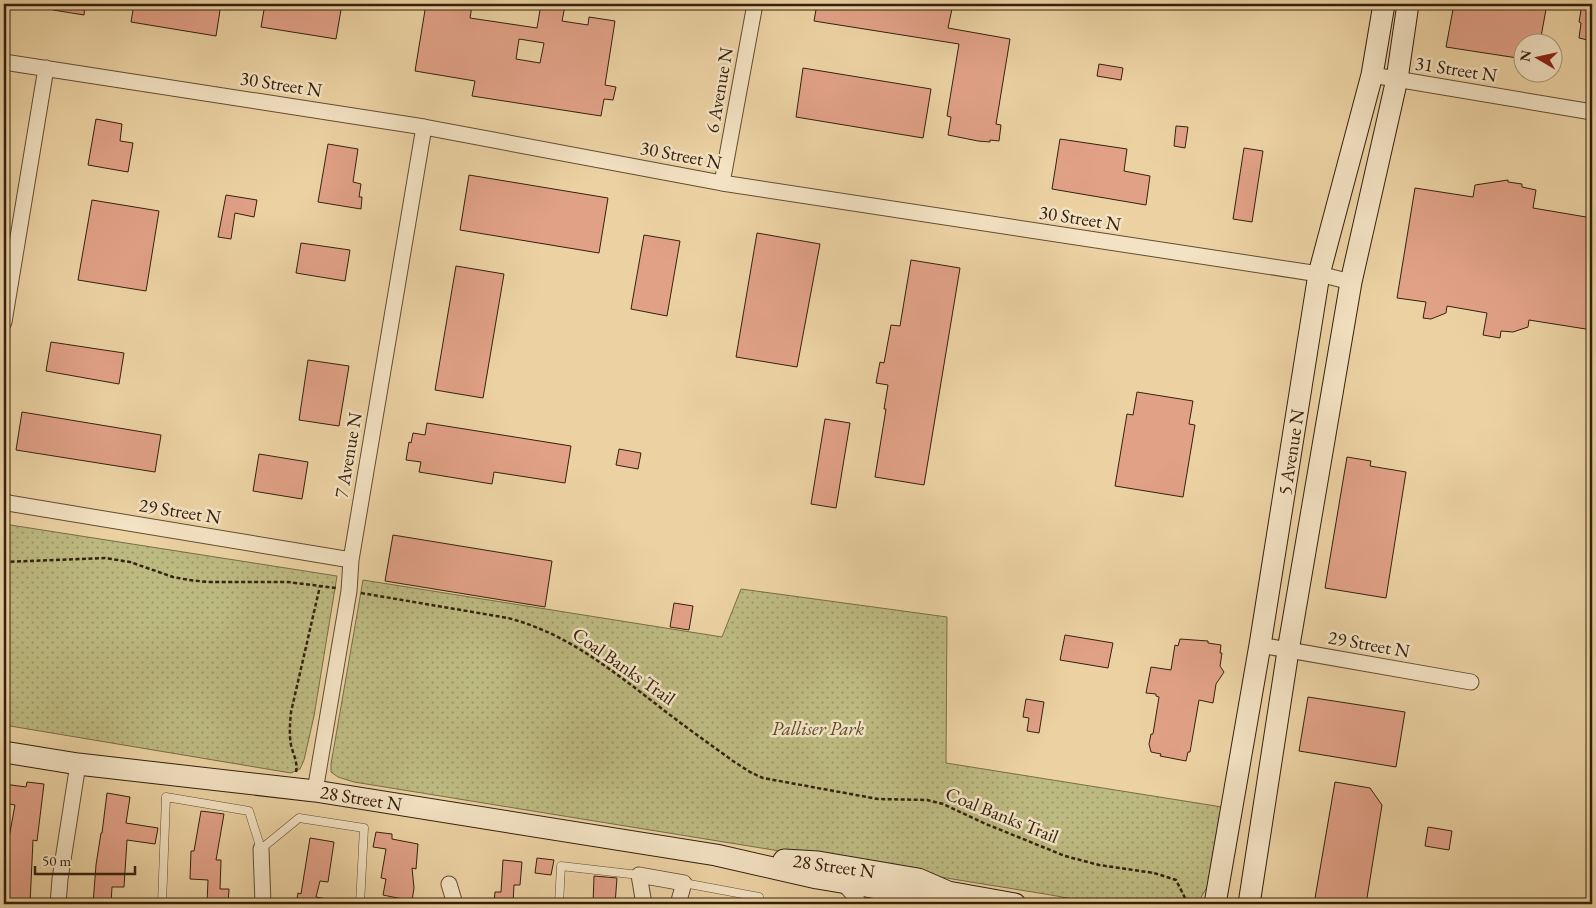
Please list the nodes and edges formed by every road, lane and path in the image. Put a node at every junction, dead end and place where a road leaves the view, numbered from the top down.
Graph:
1 (755, 4) edge
2 (1384, 4) edge
3 (1408, 4) edge
4 (4, 62) edge
5 (46, 68) junction
6 (1372, 75) junction
7 (1397, 79) junction
8 (1592, 112) edge
9 (424, 127) junction
10 (722, 183) junction
11 (1319, 274) junction
12 (1351, 282) junction
13 (4, 322) edge
14 (4, 500) edge
15 (351, 560) junction
16 (4, 561) edge
17 (320, 586) junction
18 (348, 591) junction
19 (1260, 645) junction
20 (1288, 651) junction
21 (1471, 682) dead end
22 (4, 752) edge
23 (78, 764) junction
24 (294, 788) junction
25 (316, 791) junction
26 (261, 849) junction
27 (716, 855) junction
28 (639, 875) junction
29 (842, 882) junction
30 (684, 883) junction
31 (449, 884) dead end
32 (896, 892) junction
33 (948, 892) junction
34 (58, 904) edge
35 (162, 904) edge
36 (263, 904) edge
37 (360, 904) edge
38 (456, 904) edge
39 (560, 904) edge
40 (644, 904) edge
41 (678, 904) edge
42 (759, 904) edge
43 (859, 904) edge
44 (877, 904) edge
45 (1015, 904) edge
46 (1188, 904) edge
47 (1215, 904) edge
48 (1249, 904) edge

1 - 10 street, 6 Avenue N
2 - 6 main road, 5 Avenue N
3 - 7 main road, 5 Avenue N
4 - 5 street, 30 Street N
5 - 9 street, 30 Street N
5 - 13 street
6 - 7 street, 31 Street N
6 - 11 main road, 5 Avenue N
7 - 8 street, 31 Street N
7 - 12 main road, 5 Avenue N
9 - 10 street, 30 Street N
9 - 15 street, 7 Avenue N
10 - 11 street, 30 Street N
11 - 12 street, 30 Street N
11 - 19 main road, 5 Avenue N
12 - 20 main road, 5 Avenue N
14 - 15 street, 29 Street N
15 - 18 street, 7 Avenue N
16 - 17 path, Coal Banks Trail
17 - 18 path, Coal Banks Trail
17 - 24 path
18 - 25 street, 7 Avenue N
18 - 46 path, Coal Banks Trail
19 - 20 street, 29 Street N
19 - 47 main road, 5 Avenue N
20 - 21 street, 29 Street N
20 - 48 main road, 5 Avenue N
22 - 23 main road, 28 Street N
23 - 24 main road, 28 Street N
23 - 34 street
24 - 25 main road, 28 Street N
25 - 27 main road, 28 Street N
26 - 35 lane
26 - 36 street
26 - 37 lane
27 - 29 main road, 28 Street N
27 - 33 main road, 28 Street N
28 - 30 street
28 - 39 lane
28 - 40 street
29 - 32 main road, 28 Street N
29 - 43 street
30 - 41 street
30 - 42 lane
31 - 38 street
32 - 33 main road, 28 Street N
32 - 44 street
33 - 45 main road, 28 Street N

